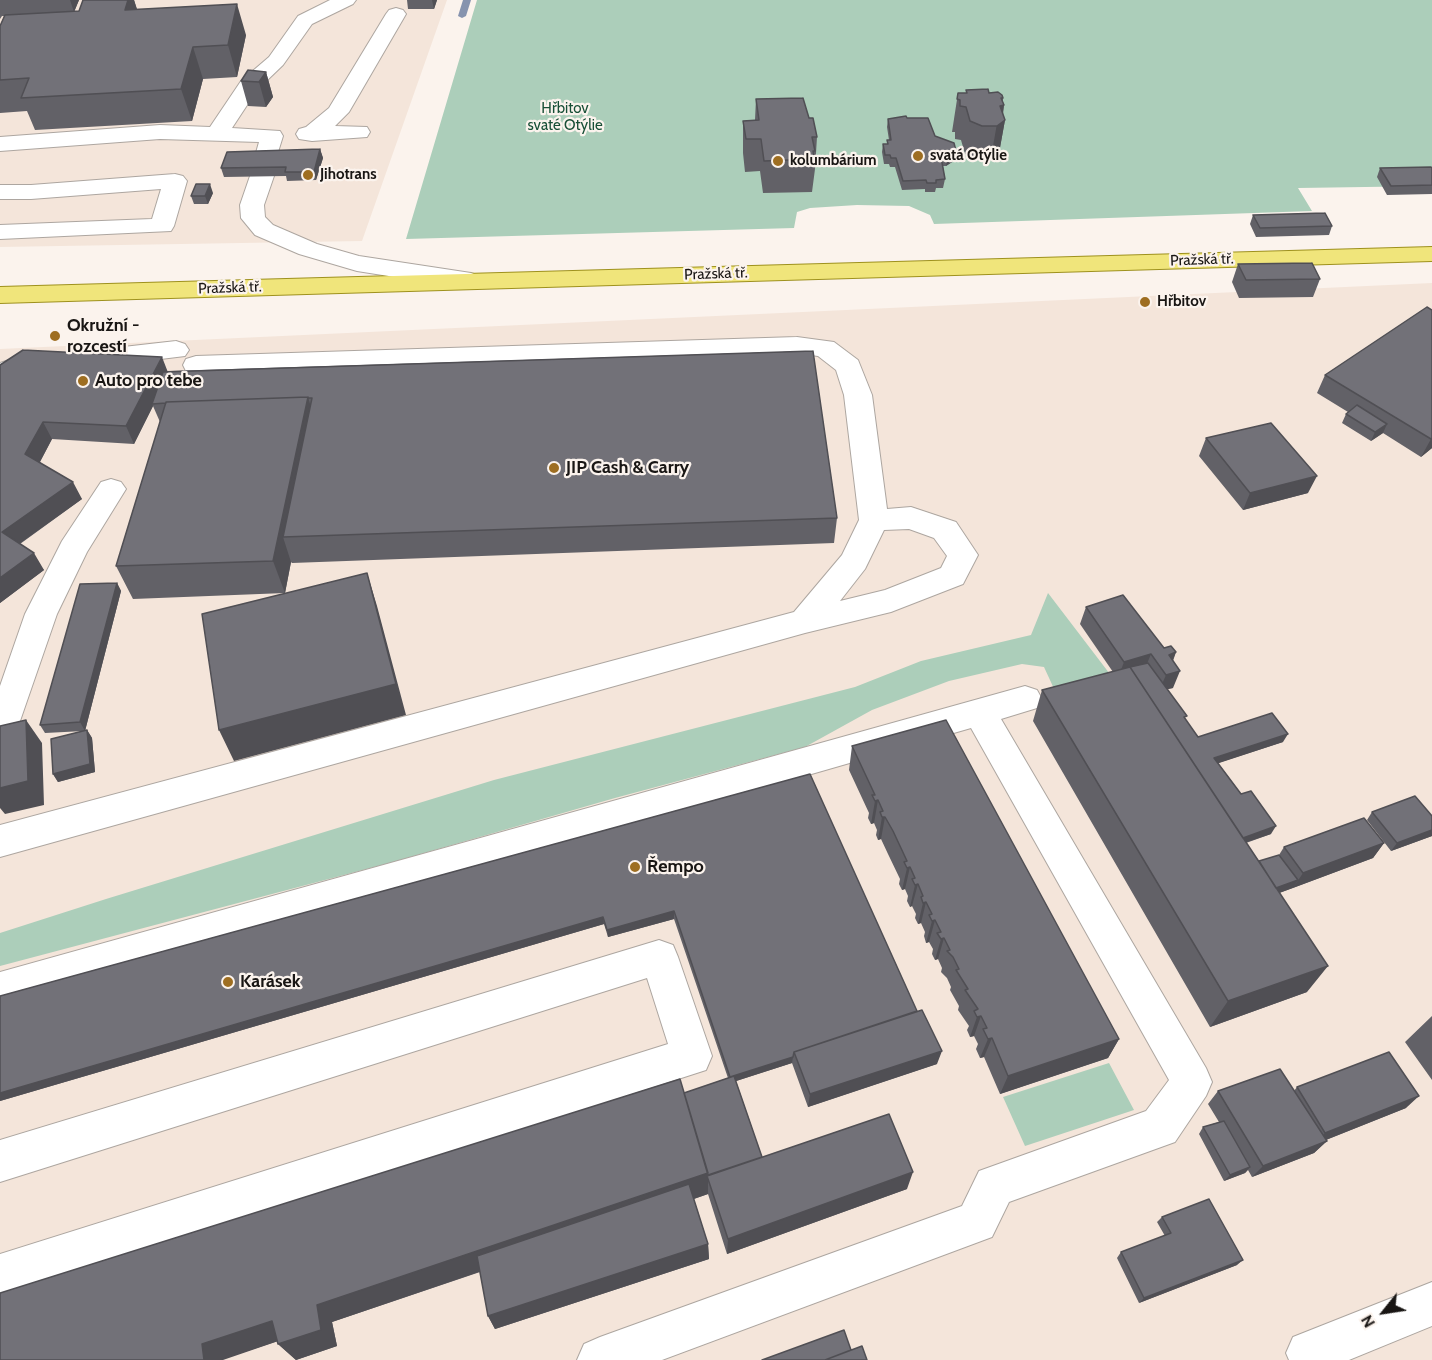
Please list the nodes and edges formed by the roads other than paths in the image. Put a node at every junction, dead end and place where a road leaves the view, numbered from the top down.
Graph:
1 (346, 0) edge
2 (396, 14) dead end
3 (359, 132) dead end
4 (216, 134) junction
5 (312, 134) junction
6 (272, 136) junction
7 (0, 144) edge
8 (0, 192) edge
9 (0, 232) edge
10 (1432, 254) edge
11 (471, 281) junction
12 (0, 290) edge
13 (33, 293) junction
14 (0, 295) edge
15 (0, 374) edge
16 (111, 489) dead end
17 (874, 520) junction
18 (805, 621) junction
19 (1025, 699) dead end
20 (979, 712) junction
21 (0, 717) edge
22 (0, 841) edge
23 (0, 990) edge
24 (0, 1161) edge
25 (0, 1276) edge
26 (1432, 1304) edge
27 (600, 1360) edge
28 (1313, 1360) edge

1 - 4 lane
2 - 5 lane
3 - 5 lane
4 - 6 lane
4 - 7 lane
5 - 6 lane
6 - 11 lane
8 - 9 lane
10 - 11 main road, Pražská tř.
11 - 13 main road, Pražská tř.
12 - 13 main road
13 - 14 main road, Pražská tř.
15 - 17 lane
16 - 21 lane
17 - 18 lane
17 - 18 lane
18 - 22 lane
19 - 20 lane
20 - 23 lane
20 - 27 lane
24 - 25 lane
26 - 28 lane

